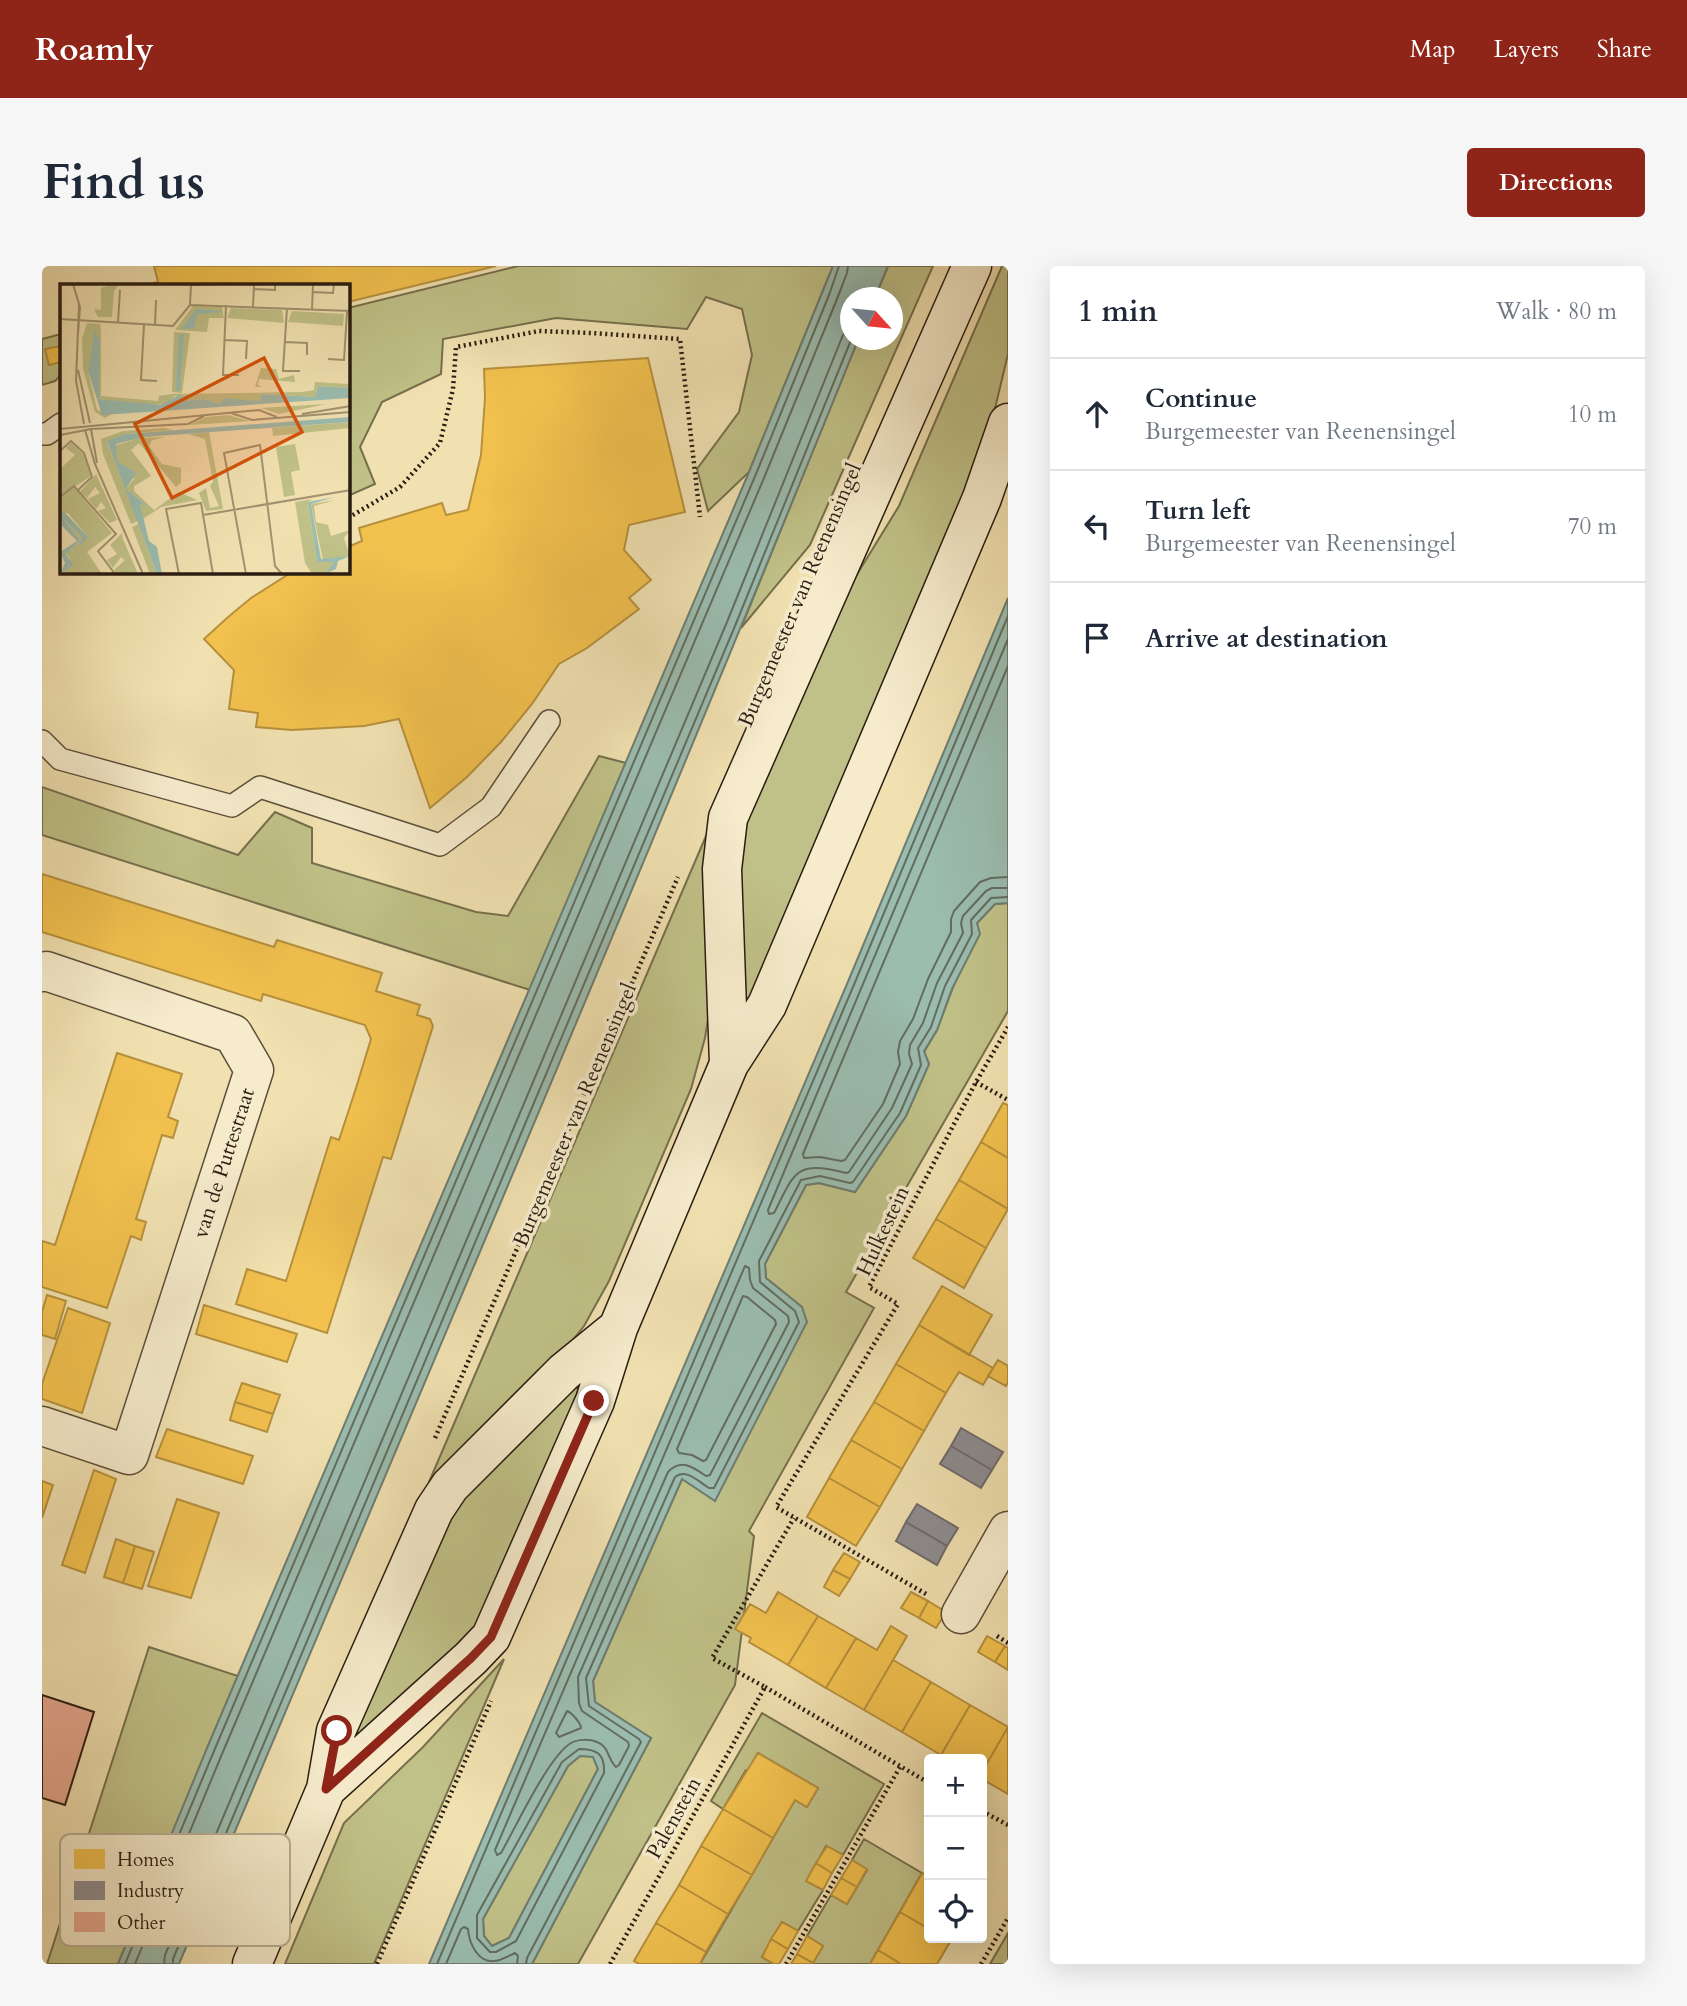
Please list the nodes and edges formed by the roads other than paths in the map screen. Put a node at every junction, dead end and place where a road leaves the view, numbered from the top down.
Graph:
1 (972, 266) edge
2 (1008, 424) edge
3 (60, 425) edge
4 (42, 434) edge
5 (549, 721) dead end
6 (42, 741) edge
7 (42, 972) edge
8 (729, 1064) junction
9 (618, 1328) junction
10 (42, 1426) edge
11 (1008, 1531) edge
12 (961, 1614) road end
13 (326, 1789) junction
14 (290, 1874) edge
15 (260, 1946) edge
16 (252, 1964) edge

1 - 8 main road, Burgemeester van Reenensingel
2 - 8 main road, Burgemeester van Reenensingel
3 - 4 lane
5 - 6 lane
7 - 10 main road, van de Puttestraat
8 - 9 main road, Burgemeester van Reenensingel
9 - 13 main road, Burgemeester van Reenensingel
9 - 13 main road, Burgemeester van Reenensingel
11 - 12 main road
13 - 14 main road, Burgemeester van Reenensingel
15 - 16 main road, Burgemeester van Reenensingel

